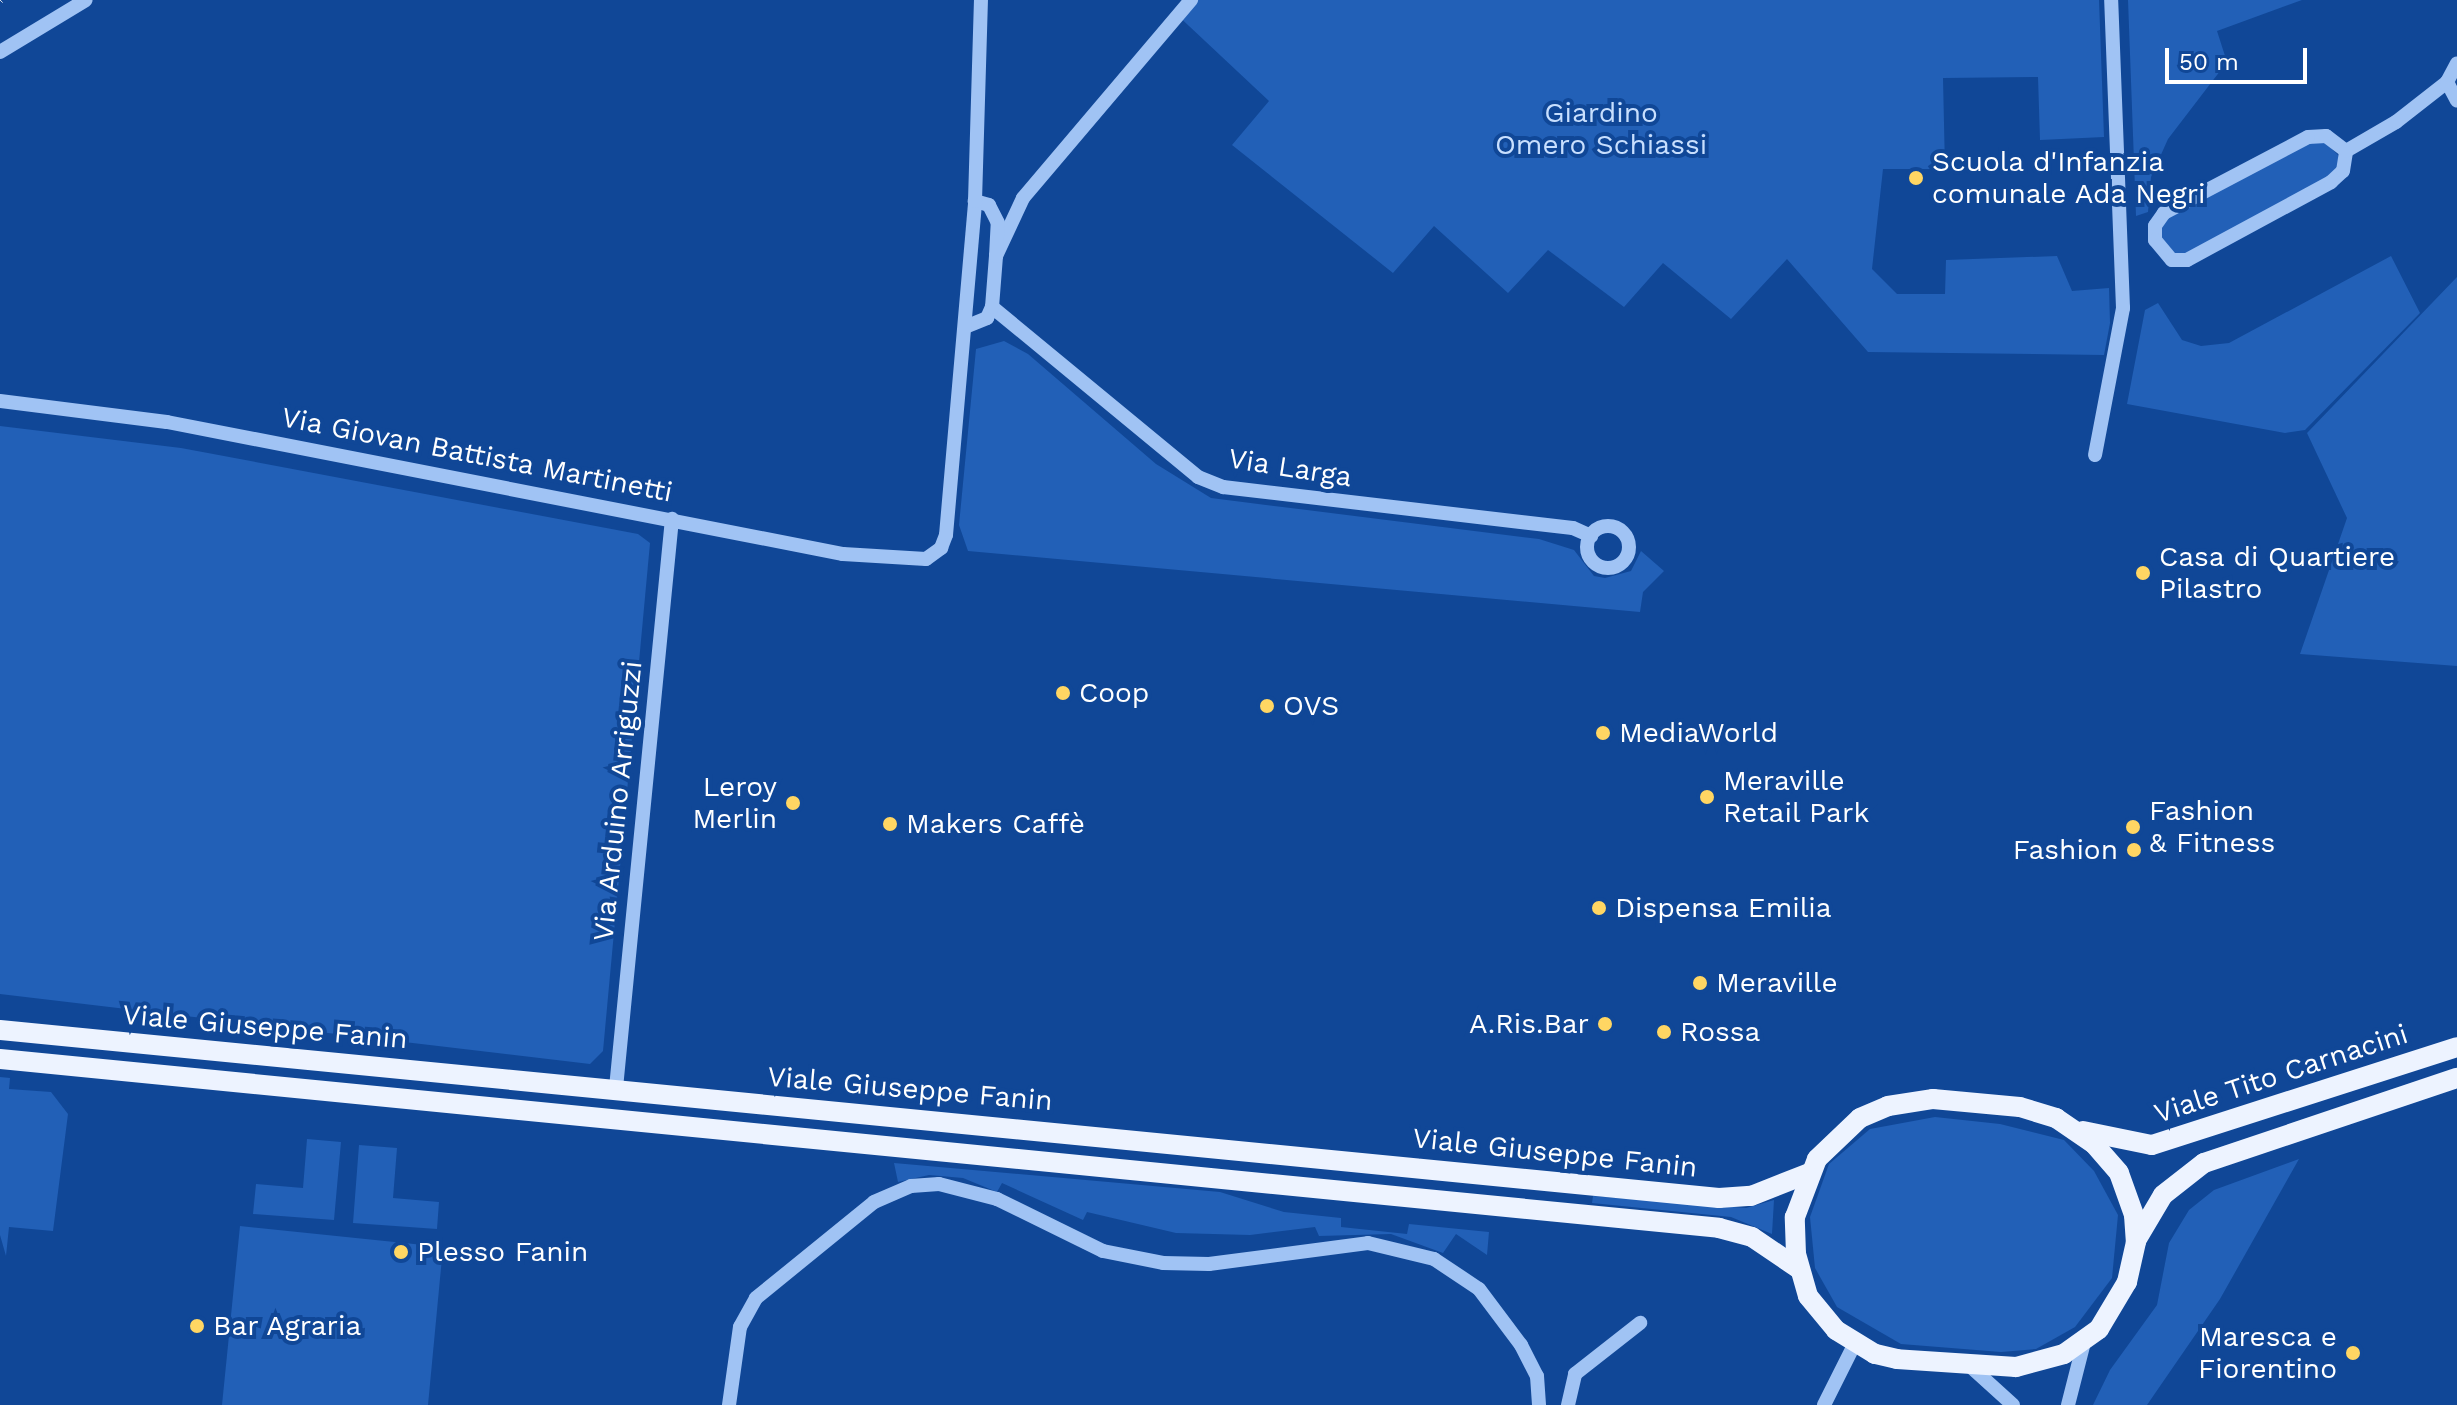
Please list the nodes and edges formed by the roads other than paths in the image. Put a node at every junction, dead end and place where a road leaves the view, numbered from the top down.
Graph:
1 (86, 0) edge
2 (981, 0) edge
3 (1191, 0) edge
4 (2111, 0) edge
5 (0, 52) edge
6 (2457, 63) edge
7 (2447, 82) junction
8 (2457, 101) edge
9 (2346, 151) junction
10 (975, 201) junction
11 (996, 256) junction
12 (992, 307) junction
13 (965, 327) junction
14 (0, 401) edge
15 (2095, 455) dead end
16 (672, 519) junction
17 (1591, 536) dead end
18 (0, 1030) edge
19 (100, 1039) junction
20 (2457, 1047) edge
21 (0, 1059) edge
22 (98, 1067) junction
23 (2457, 1078) edge
24 (616, 1088) junction
25 (2076, 1128) junction
26 (1809, 1173) junction
27 (2136, 1242) junction
28 (1799, 1269) junction
29 (1640, 1323) dead end
30 (2084, 1342) junction
31 (1855, 1343) junction
32 (1970, 1366) junction
33 (729, 1405) edge
34 (1539, 1405) edge
35 (1568, 1405) edge
36 (1824, 1405) edge
37 (2013, 1405) edge
38 (2068, 1405) edge

1 - 5 street
2 - 10 street
3 - 11 street
4 - 15 street
6 - 7 street
7 - 8 street
7 - 9 street
9 - 9 street
10 - 11 street
10 - 13 street
11 - 12 street
12 - 13 street
12 - 17 street, Via Larga
13 - 16 street, Via Giovan Battista Martinetti
14 - 16 street, Via Giovan Battista Martinetti
16 - 24 street, Via Arduino Arriguzzi
18 - 19 main road, Viale Giuseppe Fanin
19 - 22 street
19 - 24 main road, Viale Giuseppe Fanin
20 - 25 main road, Viale Tito Carnacini
21 - 22 main road, Viale Giuseppe Fanin
22 - 28 main road, Viale Giuseppe Fanin
23 - 27 main road, Viale Tito Carnacini
24 - 26 main road, Viale Giuseppe Fanin
25 - 26 main road, Viale Tito Carnacini
25 - 27 main road
26 - 28 main road
27 - 30 main road
28 - 31 main road
29 - 35 street
30 - 32 main road
30 - 38 street
31 - 32 main road
31 - 36 street
32 - 37 street
33 - 34 street

